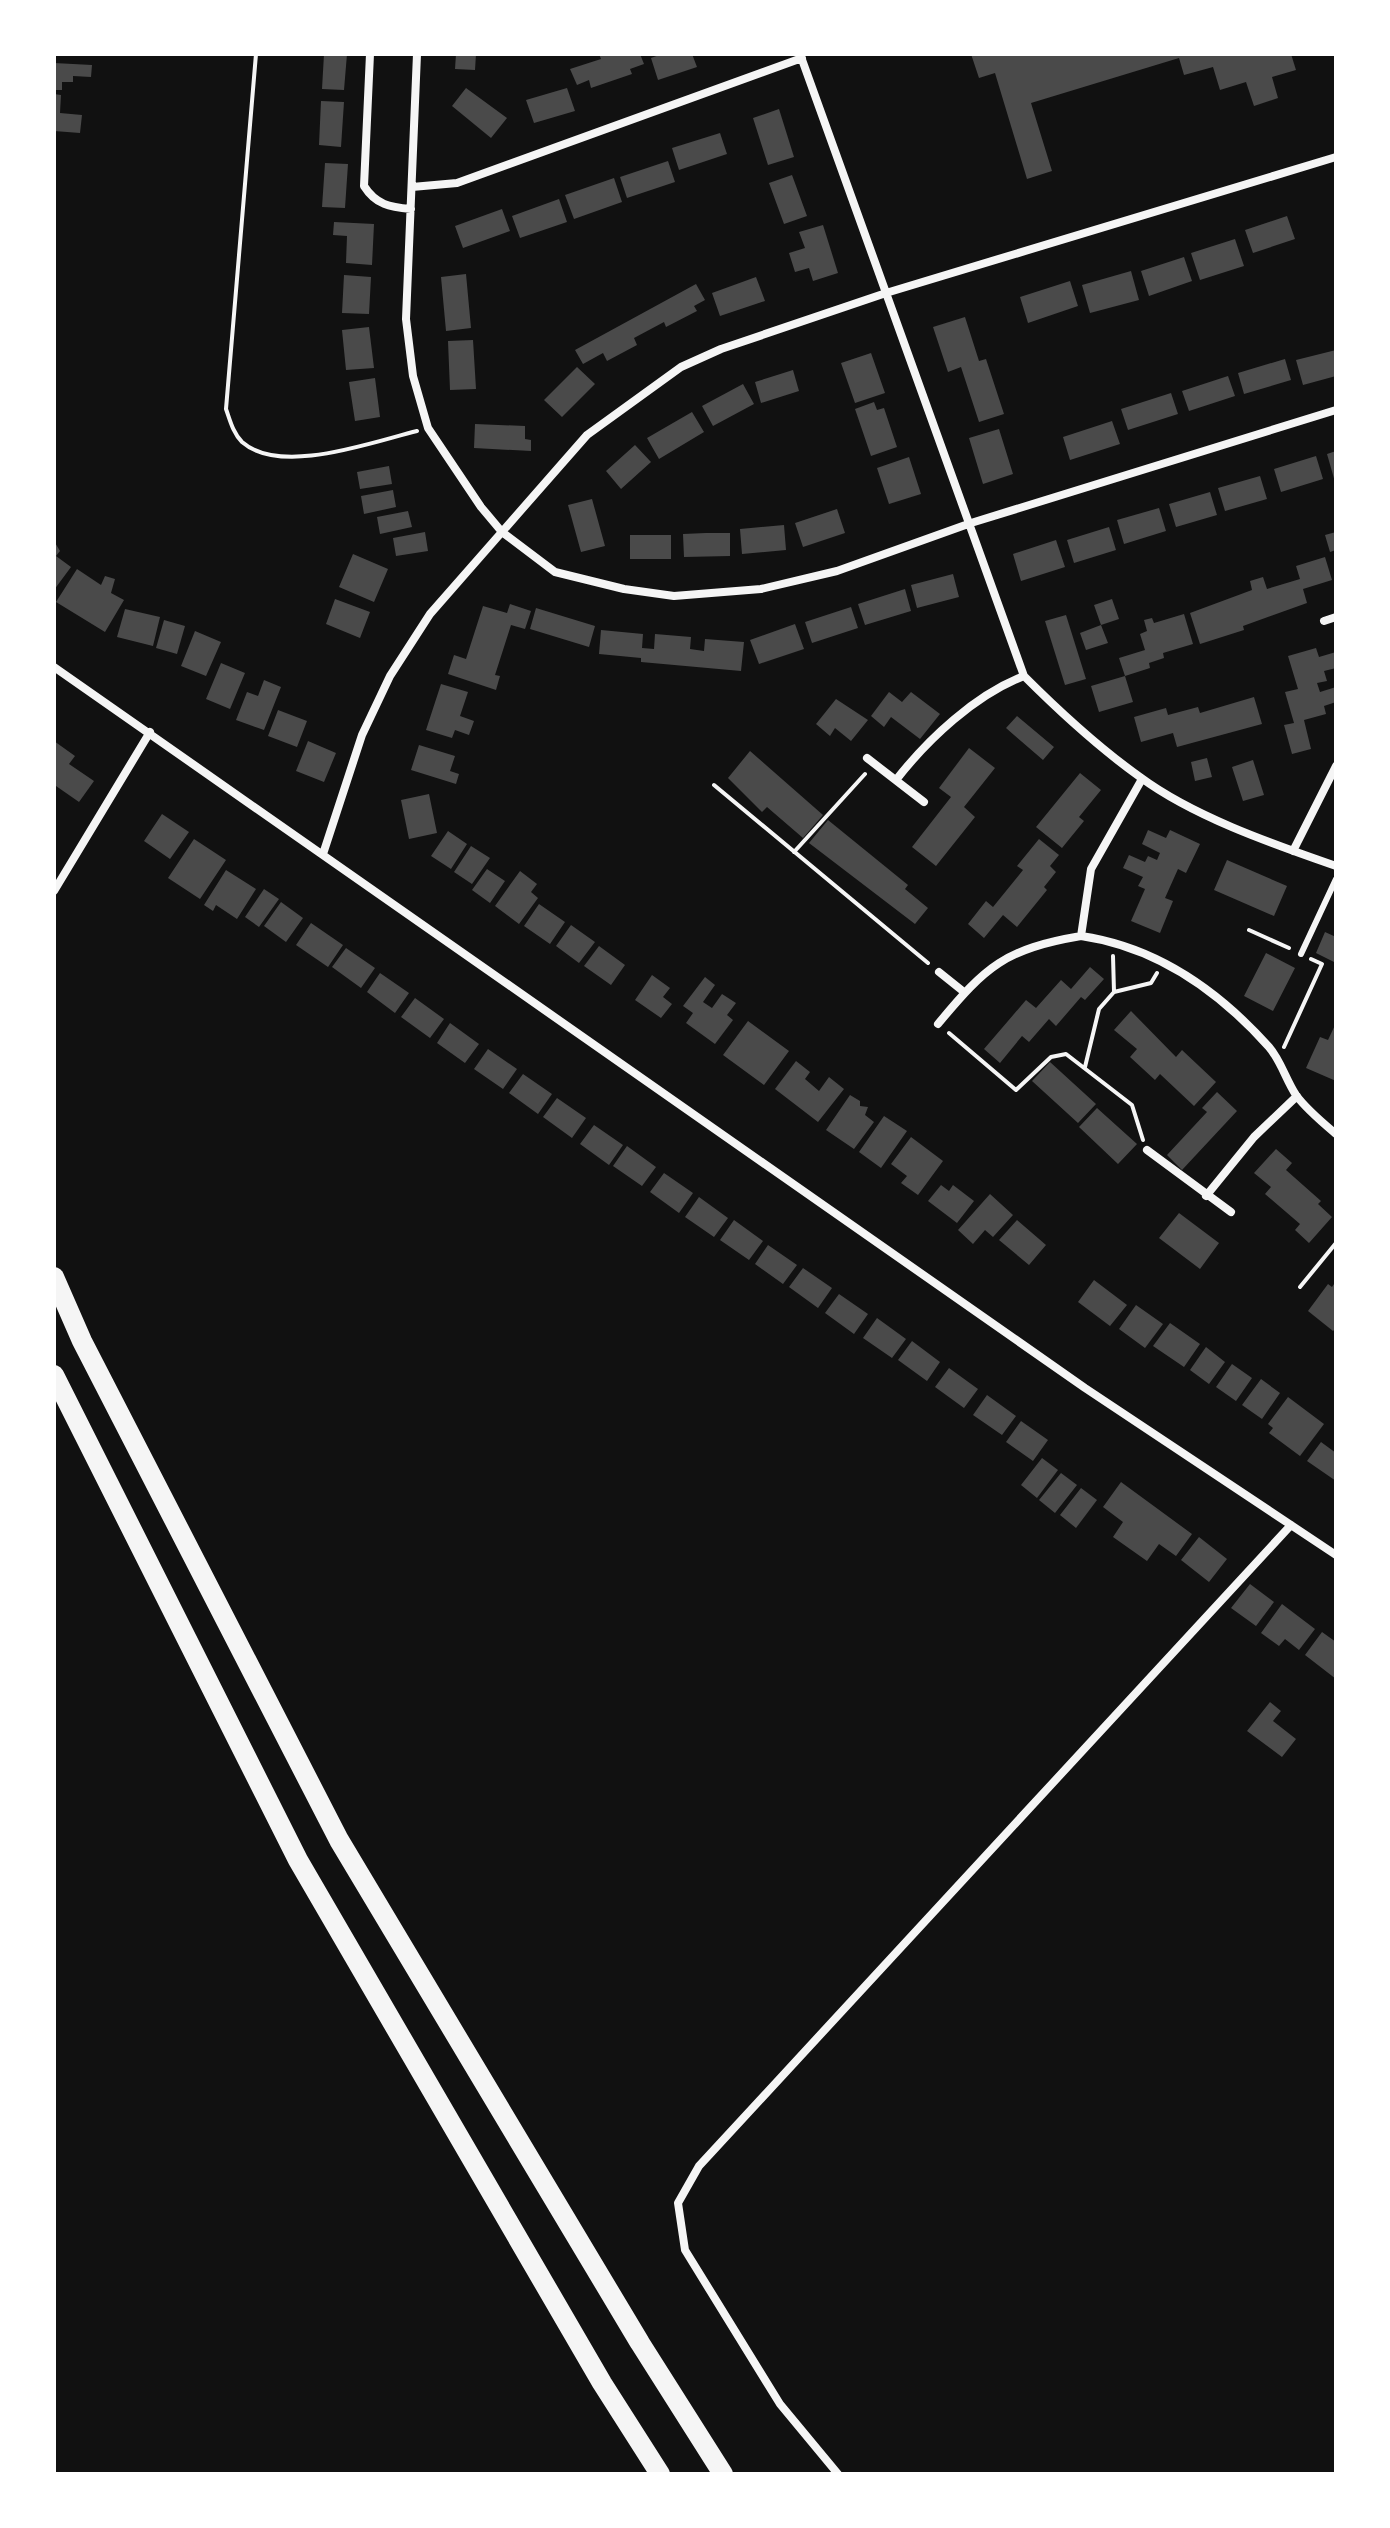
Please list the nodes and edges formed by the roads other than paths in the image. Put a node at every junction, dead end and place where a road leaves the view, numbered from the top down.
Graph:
1 (370, 54) edge
2 (417, 54) edge
3 (801, 56) edge
4 (1336, 157) edge
5 (412, 187) junction
6 (411, 209) junction
7 (886, 293) junction
8 (1336, 410) edge
9 (971, 523) junction
10 (502, 532) junction
11 (1336, 617) edge
12 (1324, 621) dead end
13 (54, 667) edge
14 (1024, 676) junction
15 (150, 732) junction
16 (871, 761) road end
17 (1336, 766) edge
18 (1142, 779) junction
19 (896, 780) junction
20 (924, 802) dead end
21 (1293, 851) junction
22 (323, 854) junction
23 (1336, 866) edge
24 (1336, 879) edge
25 (54, 891) edge
26 (1081, 936) junction
27 (1301, 954) road end
28 (939, 972) road end
29 (964, 992) junction
30 (938, 1024) road end
31 (1297, 1096) junction
32 (1336, 1134) edge
33 (1147, 1150) road end
34 (1206, 1196) junction
35 (1231, 1212) dead end
36 (54, 1277) edge
37 (54, 1375) edge
38 (1291, 1525) junction
39 (1336, 1555) edge
40 (660, 2474) edge
41 (723, 2474) edge
42 (838, 2474) edge

1 - 6 street
2 - 5 street
3 - 5 street
3 - 7 street
4 - 7 street
5 - 6 street
6 - 10 street
7 - 9 street
7 - 10 street
8 - 9 street
9 - 10 street
9 - 14 street
10 - 22 street
11 - 12 street
13 - 15 street
14 - 18 street
14 - 19 street
15 - 22 street
15 - 25 street
16 - 19 street
17 - 21 street
18 - 21 street
18 - 26 street
19 - 20 street
21 - 23 street
22 - 38 street
24 - 27 lane
26 - 29 street
26 - 31 street
28 - 29 street
29 - 30 street
31 - 32 street
31 - 34 street
33 - 34 street
34 - 35 street
36 - 41 highway
37 - 40 highway
38 - 39 street
38 - 42 street

